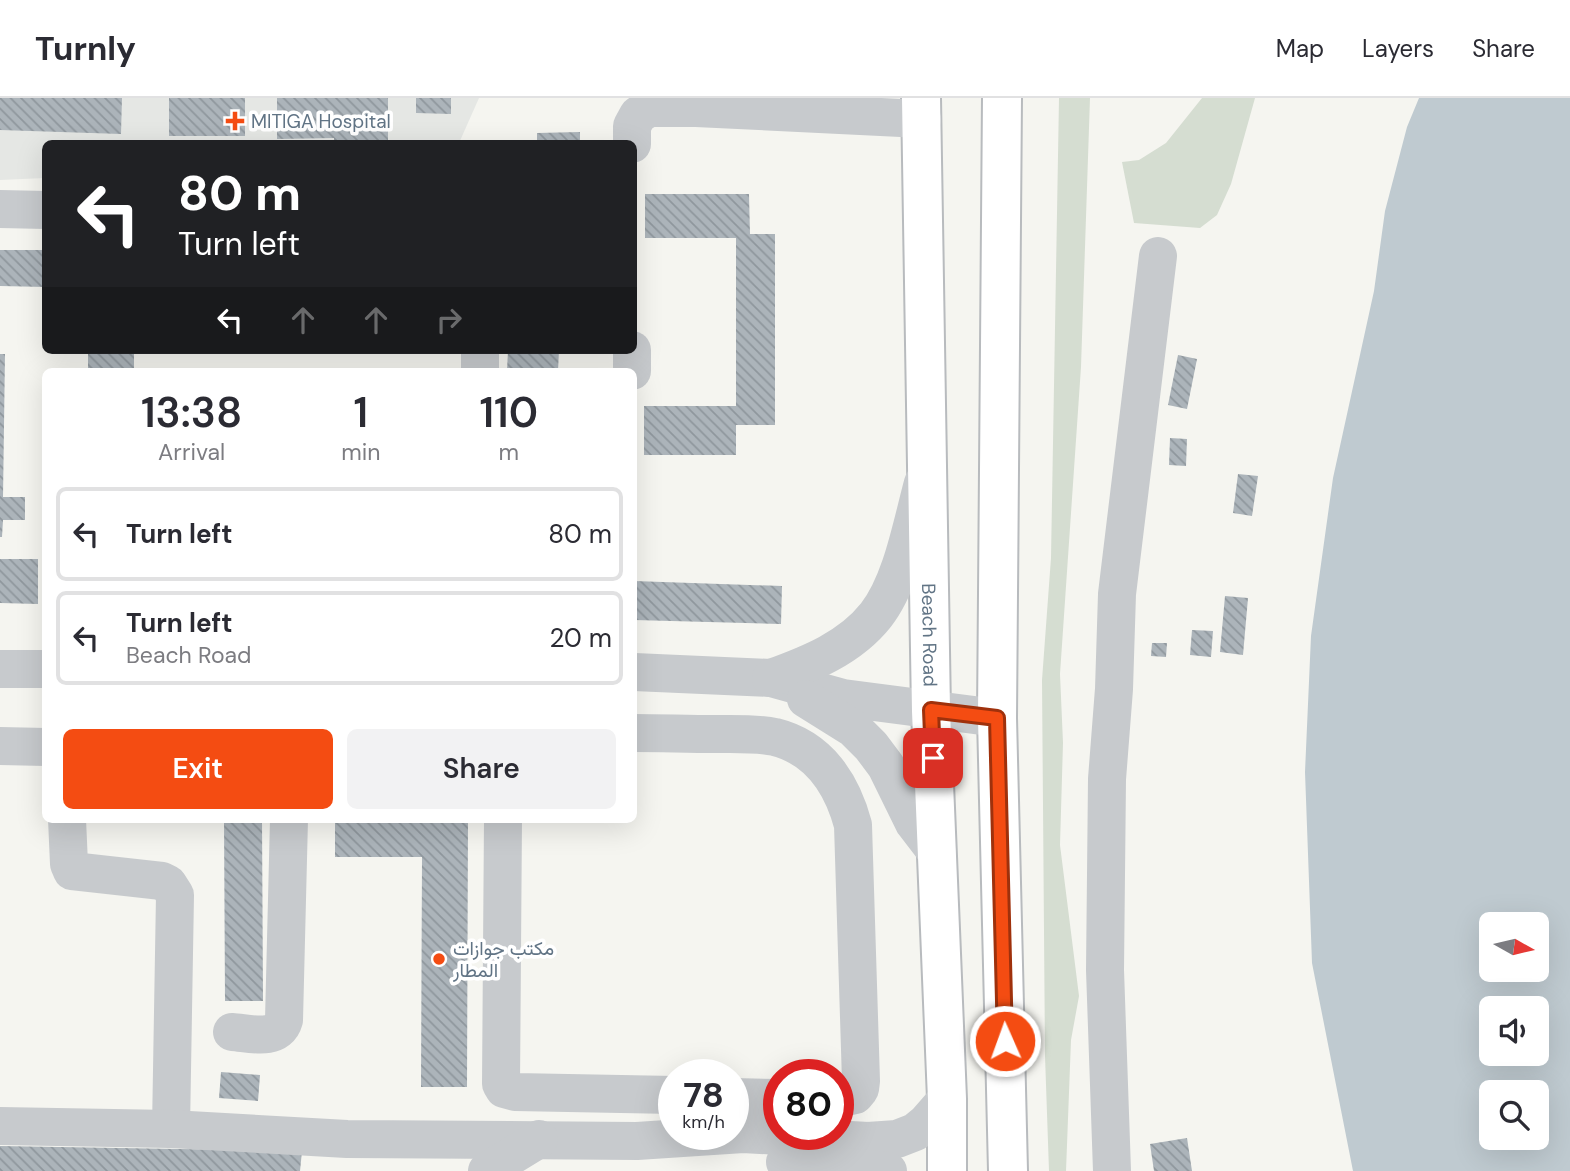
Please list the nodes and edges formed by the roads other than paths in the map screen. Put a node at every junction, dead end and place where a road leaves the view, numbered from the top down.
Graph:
1 (1002, 98) edge
2 (922, 108) edge
3 (632, 140) edge
4 (0, 209) edge
5 (42, 209) edge
6 (1158, 256) dead end
7 (928, 467) junction
8 (0, 668) edge
9 (42, 669) edge
10 (637, 672) edge
11 (771, 678) junction
12 (931, 710) junction
13 (997, 718) junction
14 (637, 733) edge
15 (0, 746) edge
16 (42, 747) edge
17 (67, 823) edge
18 (289, 823) edge
19 (503, 823) edge
20 (937, 853) junction
21 (232, 1032) dead end
22 (658, 1095) edge
23 (854, 1095) edge
24 (947, 1099) junction
25 (749, 1106) edge
26 (0, 1126) edge
27 (171, 1129) junction
28 (539, 1139) junction
29 (658, 1146) edge
30 (635, 1156) edge
31 (487, 1171) edge
32 (888, 1171) edge
33 (947, 1171) edge
34 (1008, 1171) edge
35 (1112, 1171) edge

1 - 13 highway
2 - 3 street
2 - 7 highway, Beach Road
4 - 5 street
6 - 35 street
7 - 11 street
7 - 12 highway, Beach Road
8 - 9 street
10 - 11 street
11 - 12 street
11 - 20 street
12 - 13 street
12 - 20 highway, Beach Road
13 - 34 highway
14 - 23 street
15 - 16 street
17 - 27 street
18 - 21 street
19 - 22 street
20 - 24 highway, Beach Road
24 - 25 street
24 - 33 highway, Beach Road
26 - 27 street
27 - 28 street
28 - 30 street
28 - 31 street
29 - 30 street
30 - 32 street

